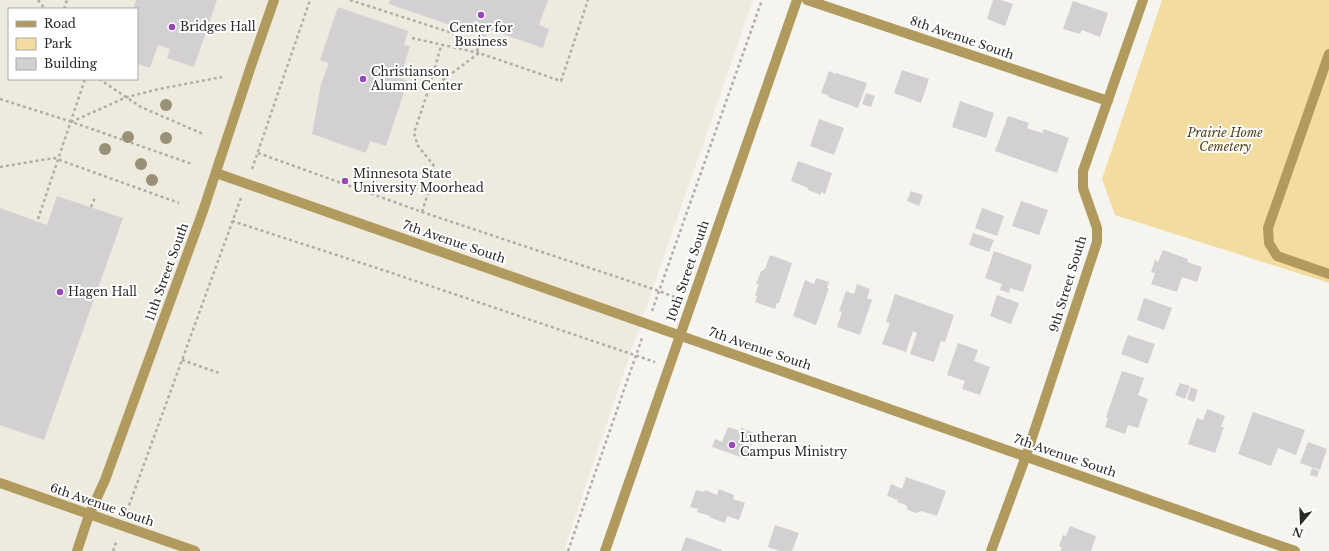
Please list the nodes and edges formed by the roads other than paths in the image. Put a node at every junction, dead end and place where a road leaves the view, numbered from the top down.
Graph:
1 (274, 0) edge
2 (797, 0) edge
3 (807, 0) edge
4 (1143, 0) edge
5 (1329, 54) edge
6 (1108, 101) junction
7 (216, 173) junction
8 (1329, 274) edge
9 (680, 335) junction
10 (1026, 456) junction
11 (0, 483) edge
12 (89, 515) junction
13 (77, 551) edge
14 (195, 551) edge
15 (605, 551) edge
16 (991, 551) edge
17 (1295, 551) edge

1 - 7 street, 11th Street South
2 - 9 street, 10th Street South
3 - 6 street, 8th Avenue South
4 - 6 street, 9th Street South
5 - 8 street
6 - 10 street, 9th Street South
7 - 9 street, 7th Avenue South
7 - 12 street, 11th Street South
9 - 10 street, 7th Avenue South
9 - 15 street, 10th Street South
10 - 16 street, 9th Street South
10 - 17 street, 7th Avenue South
11 - 12 street, 6th Avenue South
12 - 13 street, 11th Street South
12 - 14 street, 6th Avenue South

